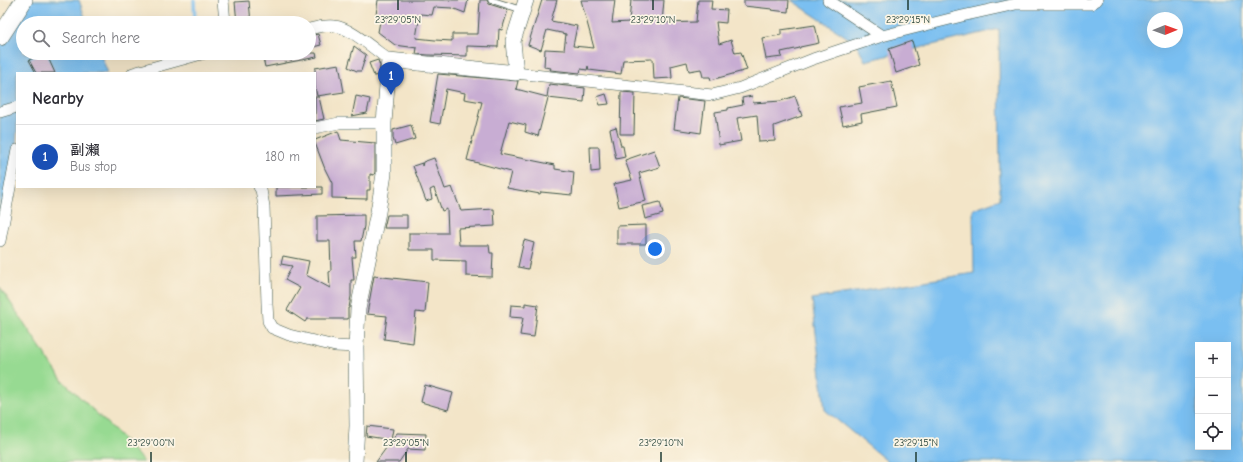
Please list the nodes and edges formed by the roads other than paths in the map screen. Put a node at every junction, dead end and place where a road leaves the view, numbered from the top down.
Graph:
1 (24, 0) edge
2 (224, 0) edge
3 (491, 0) edge
4 (828, 0) edge
5 (1097, 0) edge
6 (524, 5) edge
7 (225, 16) edge
8 (316, 27) edge
9 (882, 36) junction
10 (0, 37) edge
11 (180, 60) edge
12 (388, 60) junction
13 (137, 72) edge
14 (516, 73) junction
15 (16, 107) edge
16 (0, 112) edge
17 (384, 123) junction
18 (316, 128) edge
19 (16, 155) edge
20 (260, 188) edge
21 (0, 241) edge
22 (356, 347) junction
23 (355, 462) edge

1 - 10 main road
2 - 7 street
3 - 6 lane
4 - 9 street
5 - 9 street
6 - 14 street
8 - 12 street
9 - 14 street
11 - 13 street
12 - 14 street
12 - 17 street
15 - 16 street
17 - 18 street
17 - 22 street
19 - 21 street
20 - 22 street
22 - 23 street

